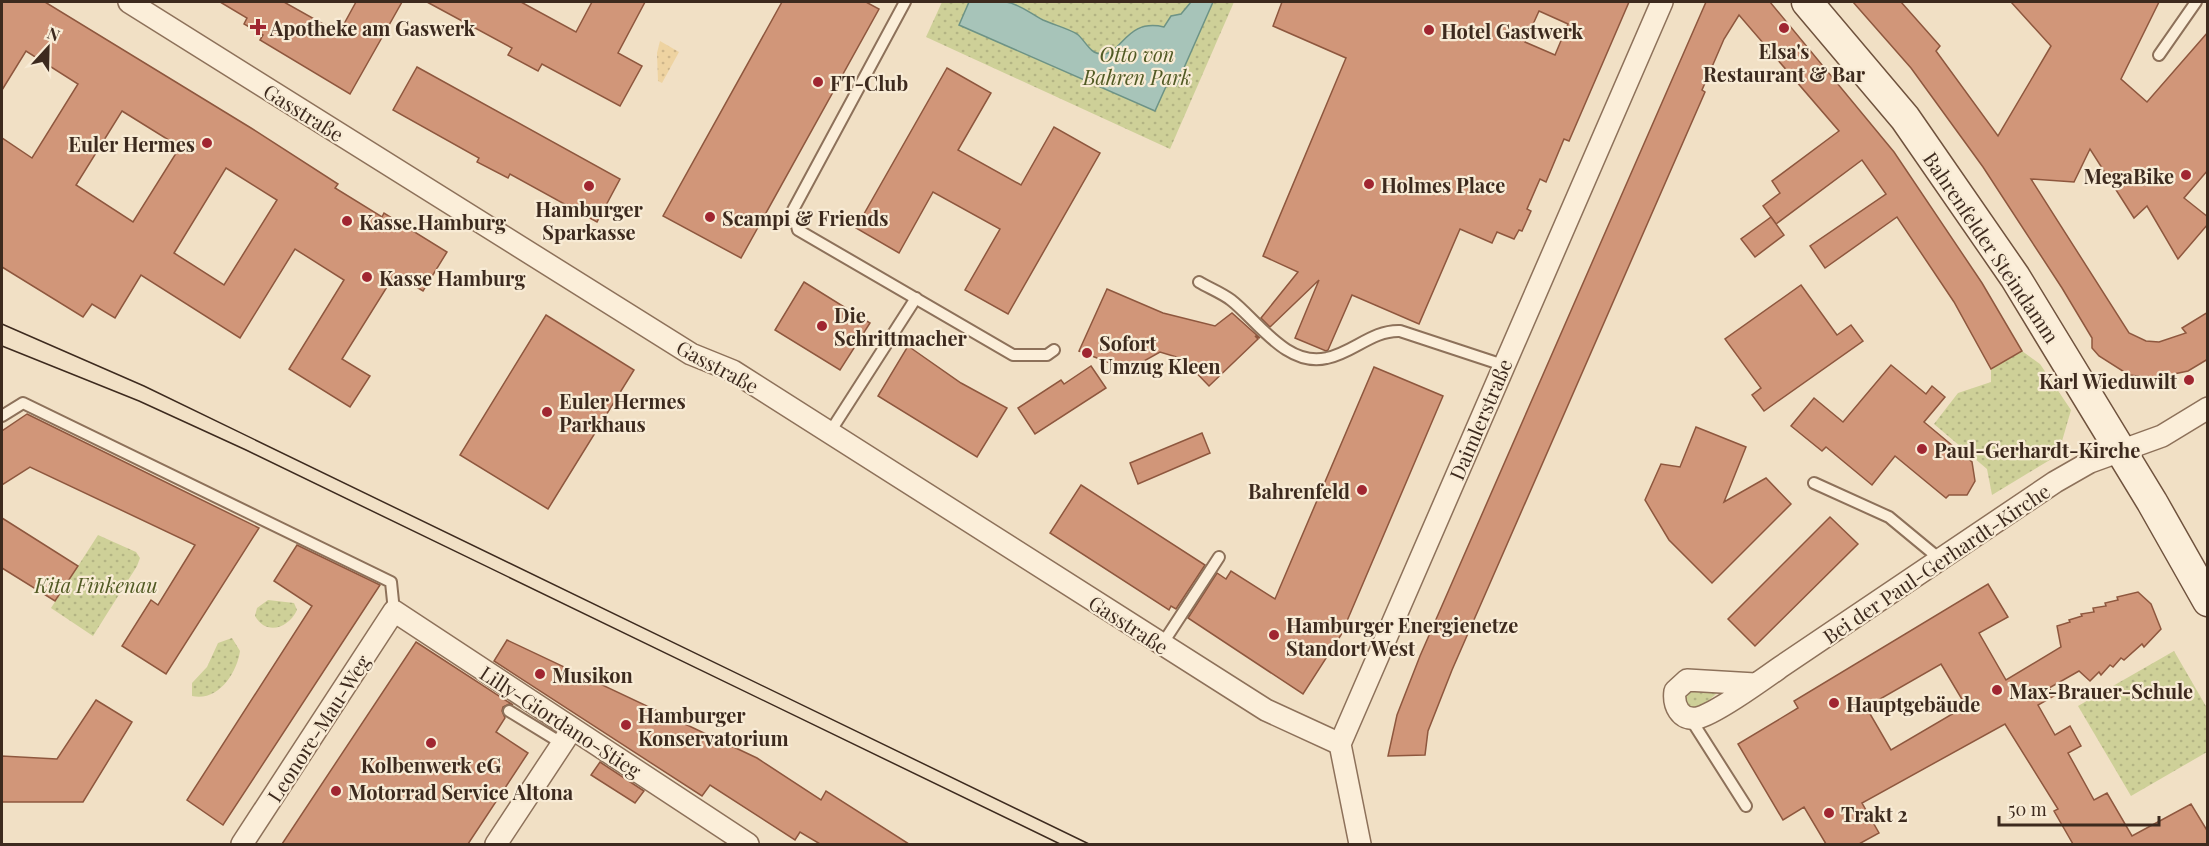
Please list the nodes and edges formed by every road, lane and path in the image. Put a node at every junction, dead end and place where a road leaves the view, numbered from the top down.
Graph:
1 (129, 2) edge
2 (905, 2) edge
3 (1662, 2) edge
4 (1808, 2) edge
5 (2196, 2) edge
6 (2159, 55) dead end
7 (1199, 282) dead end
8 (916, 298) junction
9 (1054, 350) dead end
10 (1503, 365) junction
11 (2208, 408) edge
12 (2, 416) edge
13 (830, 432) junction
14 (2122, 452) junction
15 (1814, 483) dead end
16 (1219, 557) dead end
17 (1941, 560) junction
18 (2208, 601) edge
19 (394, 611) junction
20 (1161, 646) junction
21 (1755, 684) junction
22 (510, 711) dead end
23 (1690, 718) junction
24 (567, 736) junction
25 (1341, 744) junction
26 (1746, 806) dead end
27 (722, 838) edge
28 (242, 844) edge
29 (496, 844) edge
30 (748, 844) edge
31 (1360, 844) edge

1 - 13 street, Gasstraße
2 - 8 lane
3 - 10 street, Daimlerstraße
4 - 14 street, Bahrenfelder Steindamm
5 - 6 lane
7 - 10 lane
8 - 9 lane
8 - 13 lane
10 - 25 street, Daimlerstraße
11 - 14 street, Bei der Paul-Gerhardt-Kirche
12 - 19 lane
13 - 20 street, Gasstraße
14 - 17 street, Bei der Paul-Gerhardt-Kirche
14 - 18 street, Bahrenfelder Steindamm
15 - 17 lane
16 - 20 lane
17 - 21 street, Bei der Paul-Gerhardt-Kirche
19 - 24 street, Lilly-Giordano-Stieg
19 - 28 street, Leonore-Mau-Weg
20 - 25 street, Gasstraße
21 - 23 street, Bei der Paul-Gerhardt-Kirche
21 - 23 street
22 - 24 lane
23 - 26 lane
24 - 27 street, Lilly-Giordano-Stieg
24 - 29 street
25 - 31 street
27 - 30 street, Lilly-Giordano-Stieg

